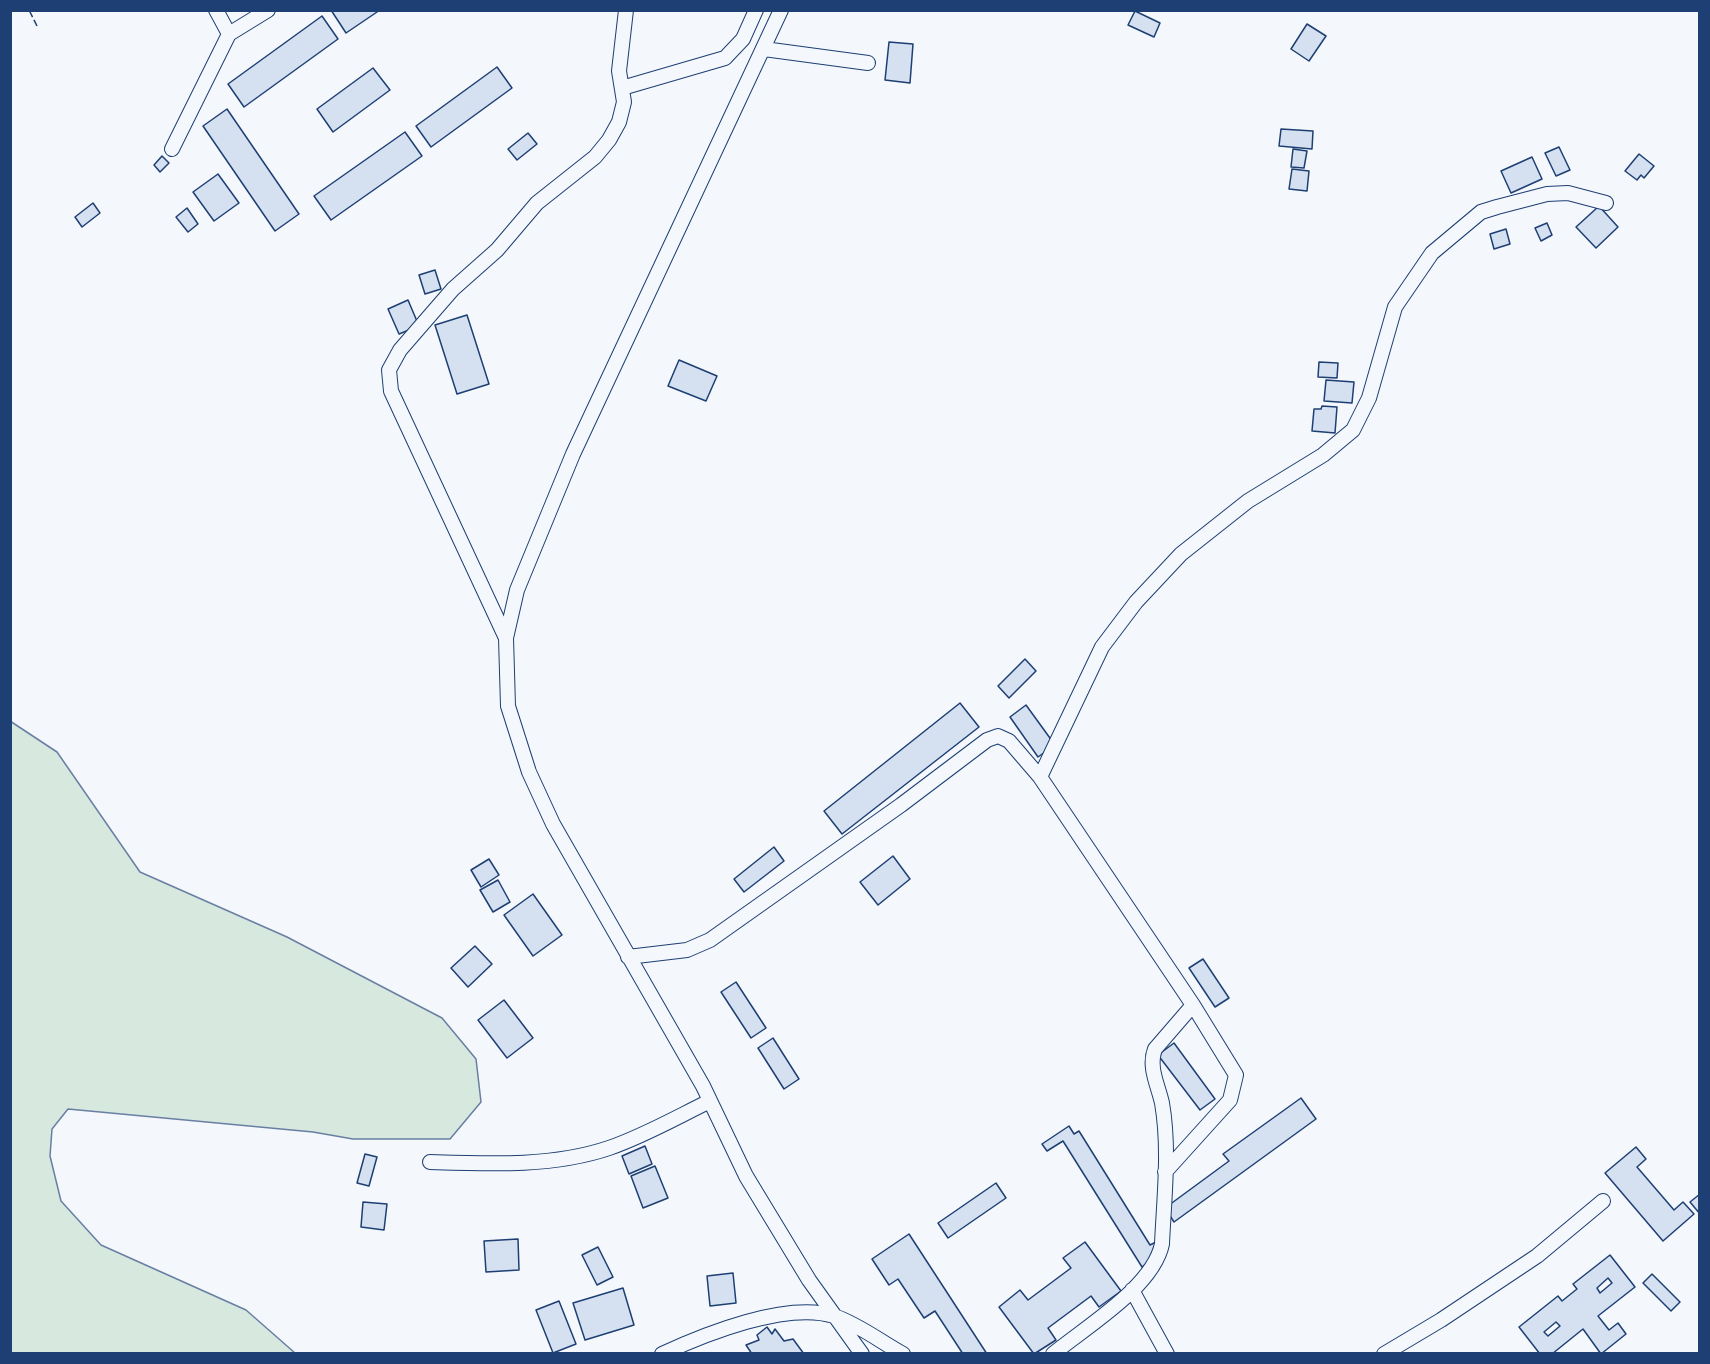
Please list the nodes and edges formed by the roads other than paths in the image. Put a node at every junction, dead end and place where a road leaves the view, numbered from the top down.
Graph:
1 (216, 10) edge
2 (268, 10) edge
3 (626, 10) edge
4 (756, 10) edge
5 (781, 10) edge
6 (230, 34) junction
7 (764, 49) junction
8 (868, 63) dead end
9 (622, 88) junction
10 (172, 149) dead end
11 (1606, 203) dead end
12 (506, 638) junction
13 (1040, 777) junction
14 (628, 957) junction
15 (1193, 1005) junction
16 (710, 1101) junction
17 (430, 1162) dead end
18 (1165, 1172) junction
19 (1603, 1201) dead end
20 (1132, 1290) junction
21 (834, 1316) junction
22 (662, 1353) edge
23 (862, 1353) edge
24 (903, 1353) edge
25 (1053, 1353) edge
26 (1167, 1353) edge
27 (1384, 1353) edge

1 - 6 street
2 - 6 street
3 - 9 street
4 - 9 street
5 - 7 street
6 - 10 street
7 - 8 street
7 - 12 street
9 - 12 street
11 - 13 street
12 - 14 street
13 - 14 street
13 - 15 street
14 - 16 street
15 - 18 street
15 - 18 street
16 - 17 street
16 - 21 street
18 - 20 street
19 - 27 street
20 - 25 street
20 - 26 street
21 - 22 street
21 - 23 street
21 - 24 street

